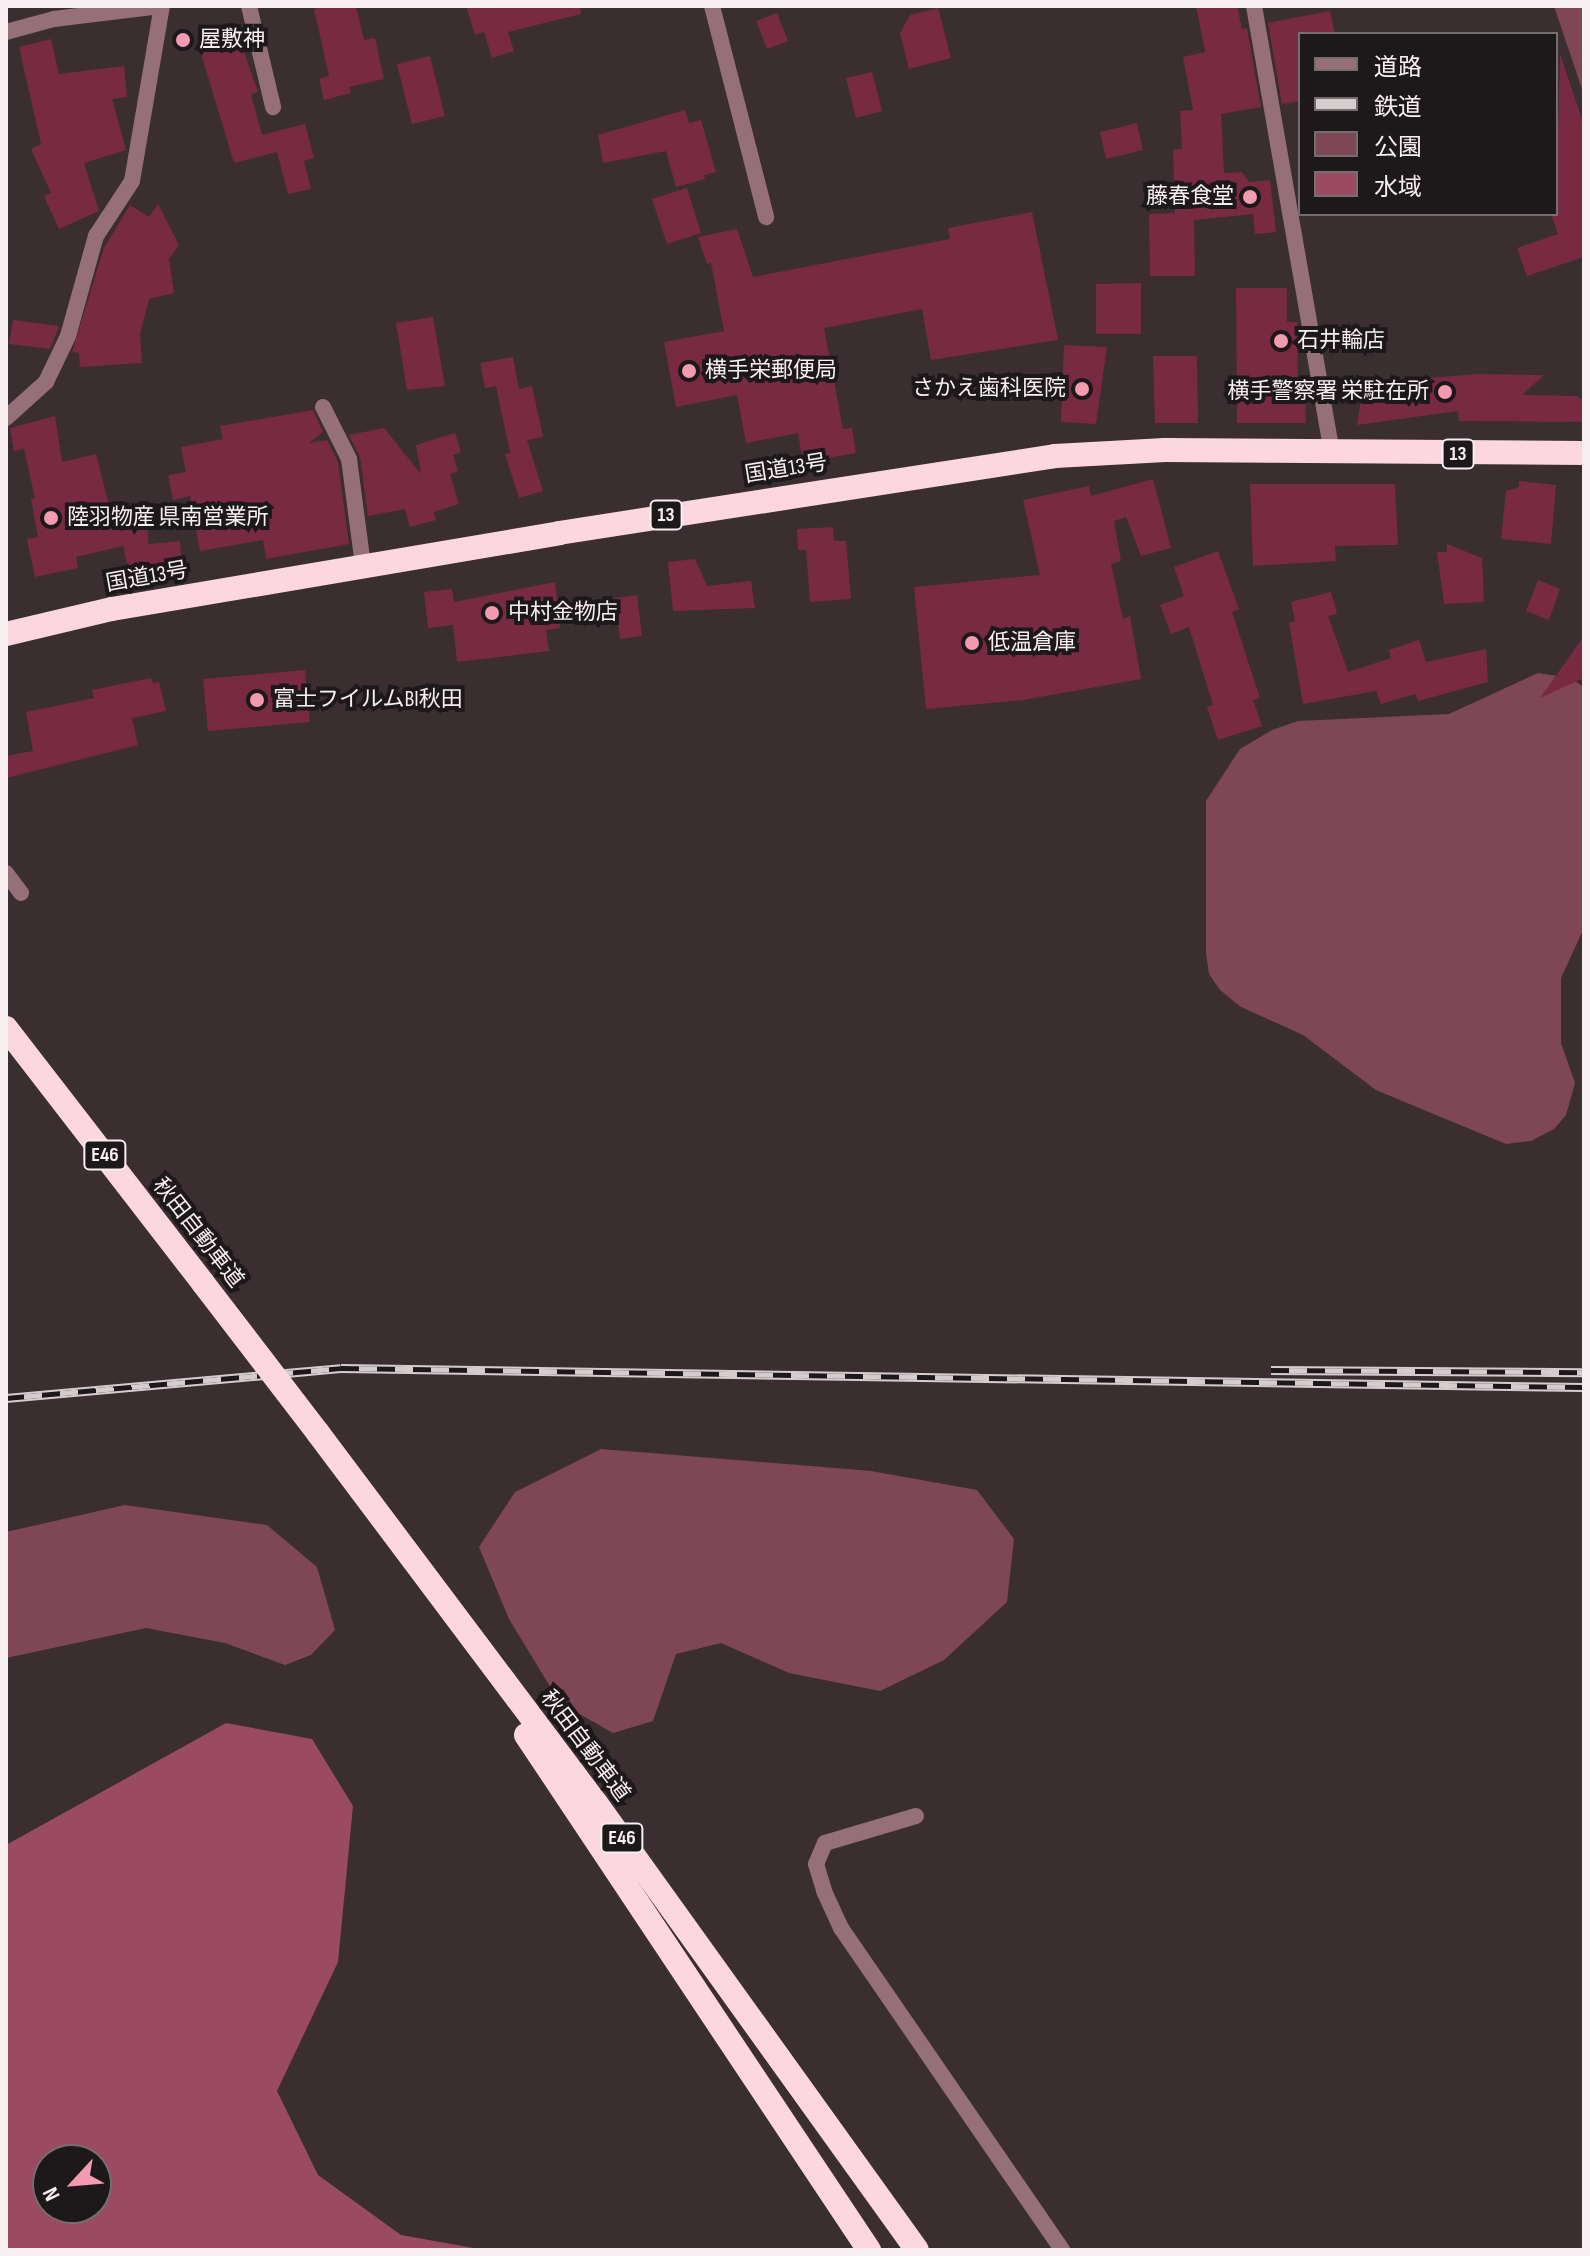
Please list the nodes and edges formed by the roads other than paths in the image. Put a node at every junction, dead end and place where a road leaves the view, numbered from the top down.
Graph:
1 (161, 6) edge
2 (249, 6) edge
3 (712, 6) edge
4 (1254, 6) edge
5 (6, 32) edge
6 (273, 107) dead end
7 (766, 217) dead end
8 (323, 407) dead end
9 (6, 418) edge
10 (1332, 452) junction
11 (1584, 453) edge
12 (363, 566) junction
13 (6, 634) edge
14 (6, 873) edge
15 (21, 893) dead end
16 (6, 1028) edge
17 (318, 1433) junction
18 (916, 1816) dead end
19 (869, 2250) edge
20 (917, 2250) edge
21 (1062, 2250) edge

1 - 5 street
1 - 9 street
2 - 6 street
3 - 7 street
4 - 10 street
8 - 12 street
10 - 11 highway, 国道13号 / 13
10 - 12 highway, 国道13号 / 13
12 - 13 highway, 国道13号 / 13
14 - 15 street
16 - 17 highway, 秋田自動車道 / E46, bridge
17 - 19 highway, 秋田自動車道 / E46
17 - 20 highway, 秋田自動車道 / E46
18 - 21 street

